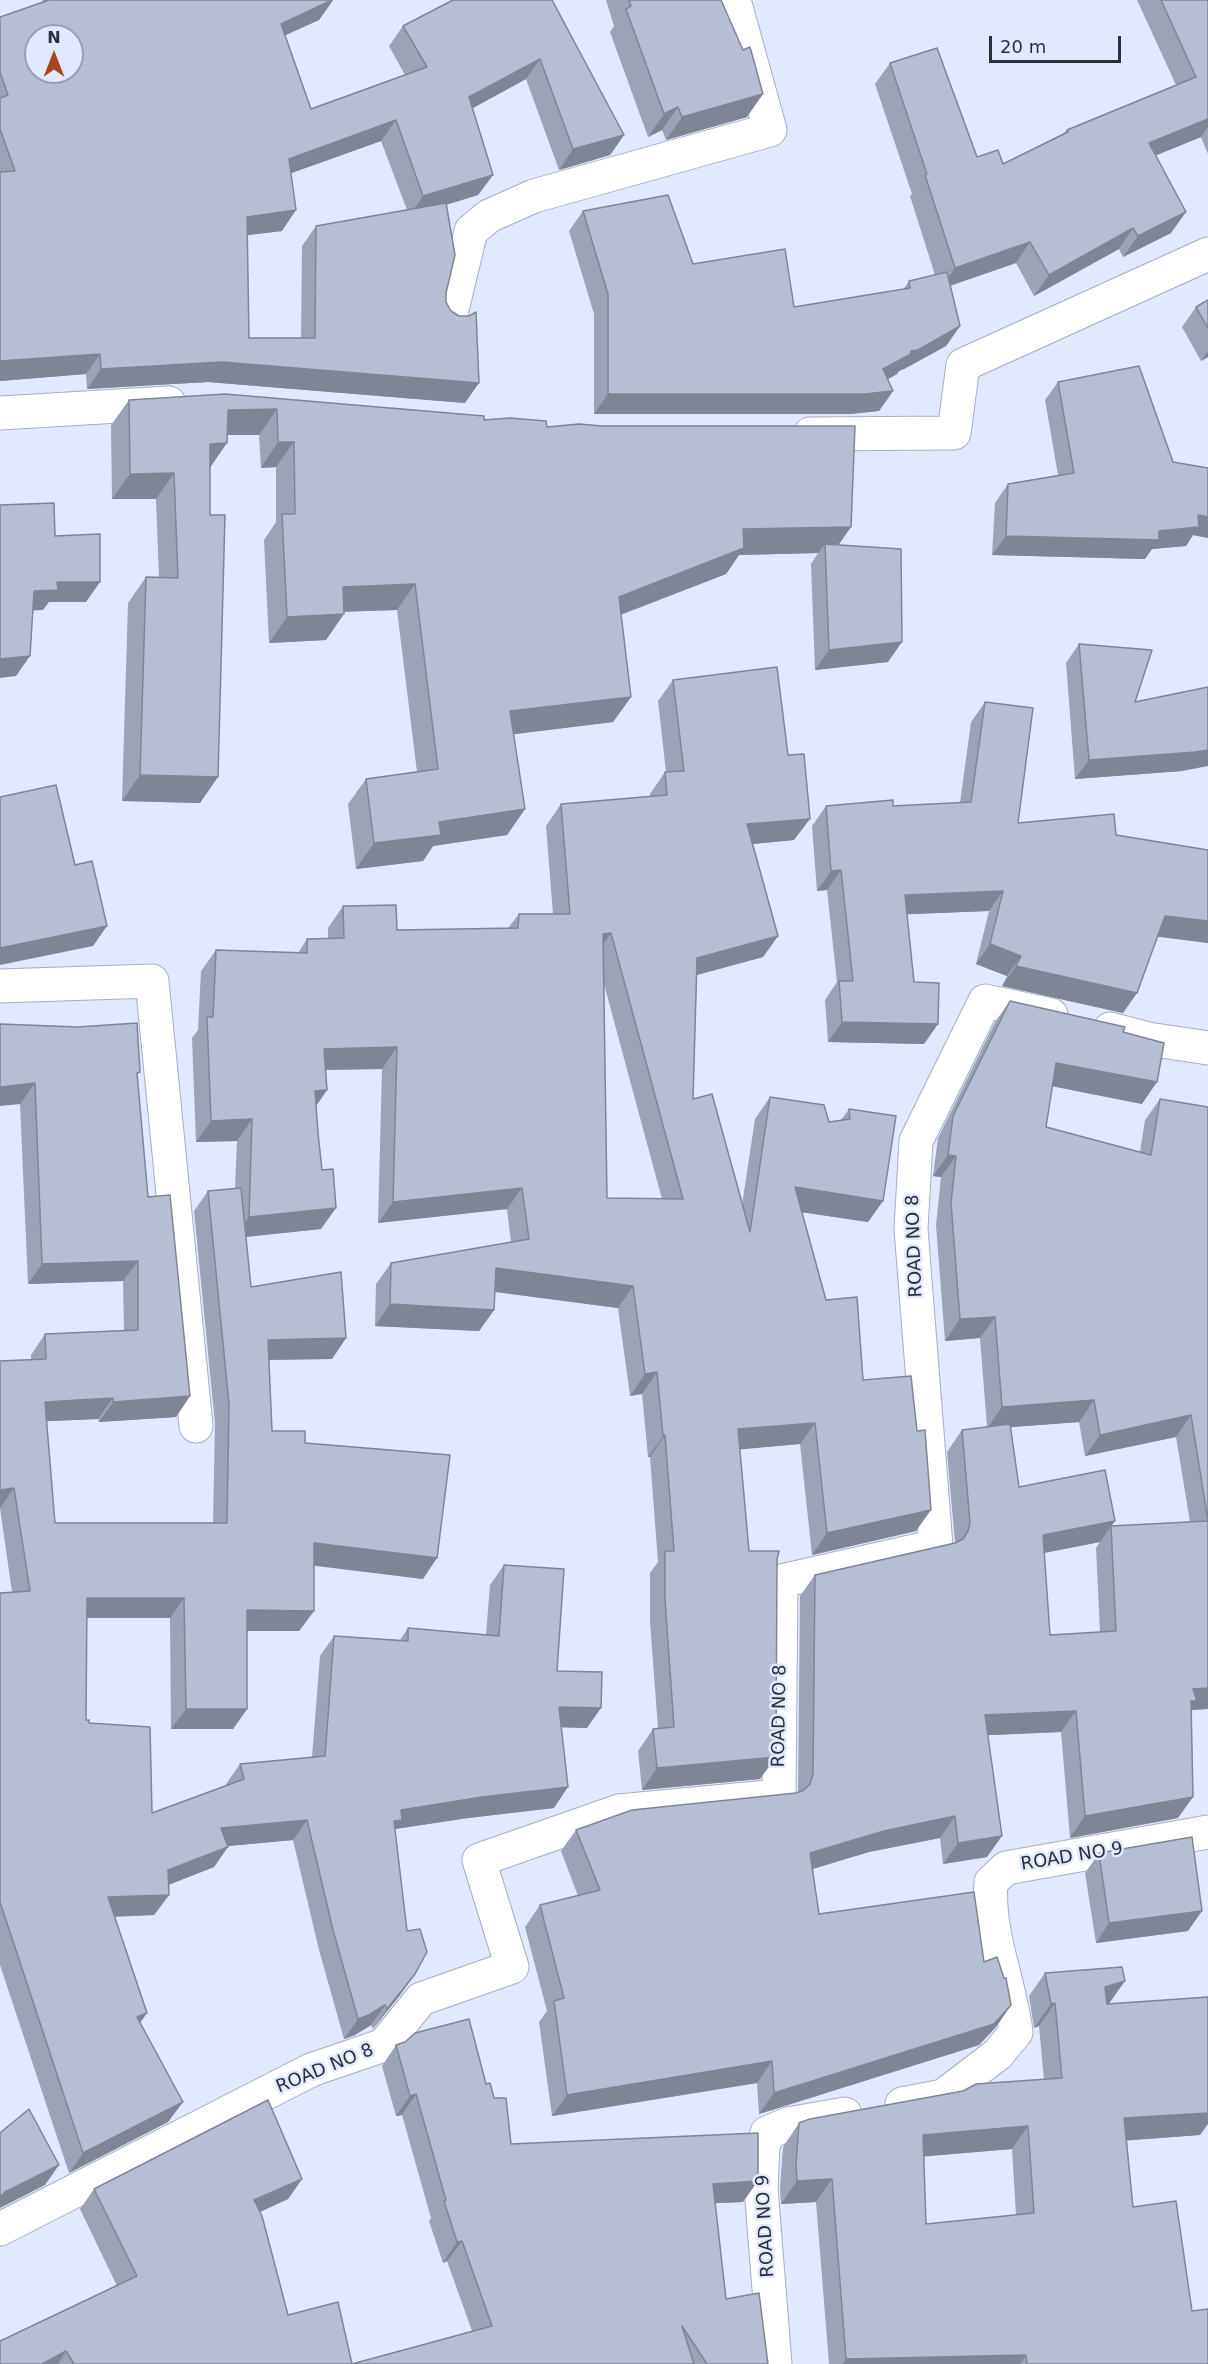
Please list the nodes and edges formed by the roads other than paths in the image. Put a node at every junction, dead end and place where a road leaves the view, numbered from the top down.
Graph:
1 (734, 0) edge
2 (1208, 254) edge
3 (450, 318) edge
4 (196, 402) edge
5 (0, 413) edge
6 (783, 434) edge
7 (0, 986) edge
8 (1208, 1048) edge
9 (196, 1426) dead end
10 (1208, 1832) edge
11 (0, 2229) edge
12 (774, 2364) edge

1 - 3 street
2 - 6 street
4 - 5 street
7 - 9 street
8 - 11 street, ROAD NO 8
10 - 12 street, ROAD NO 9

